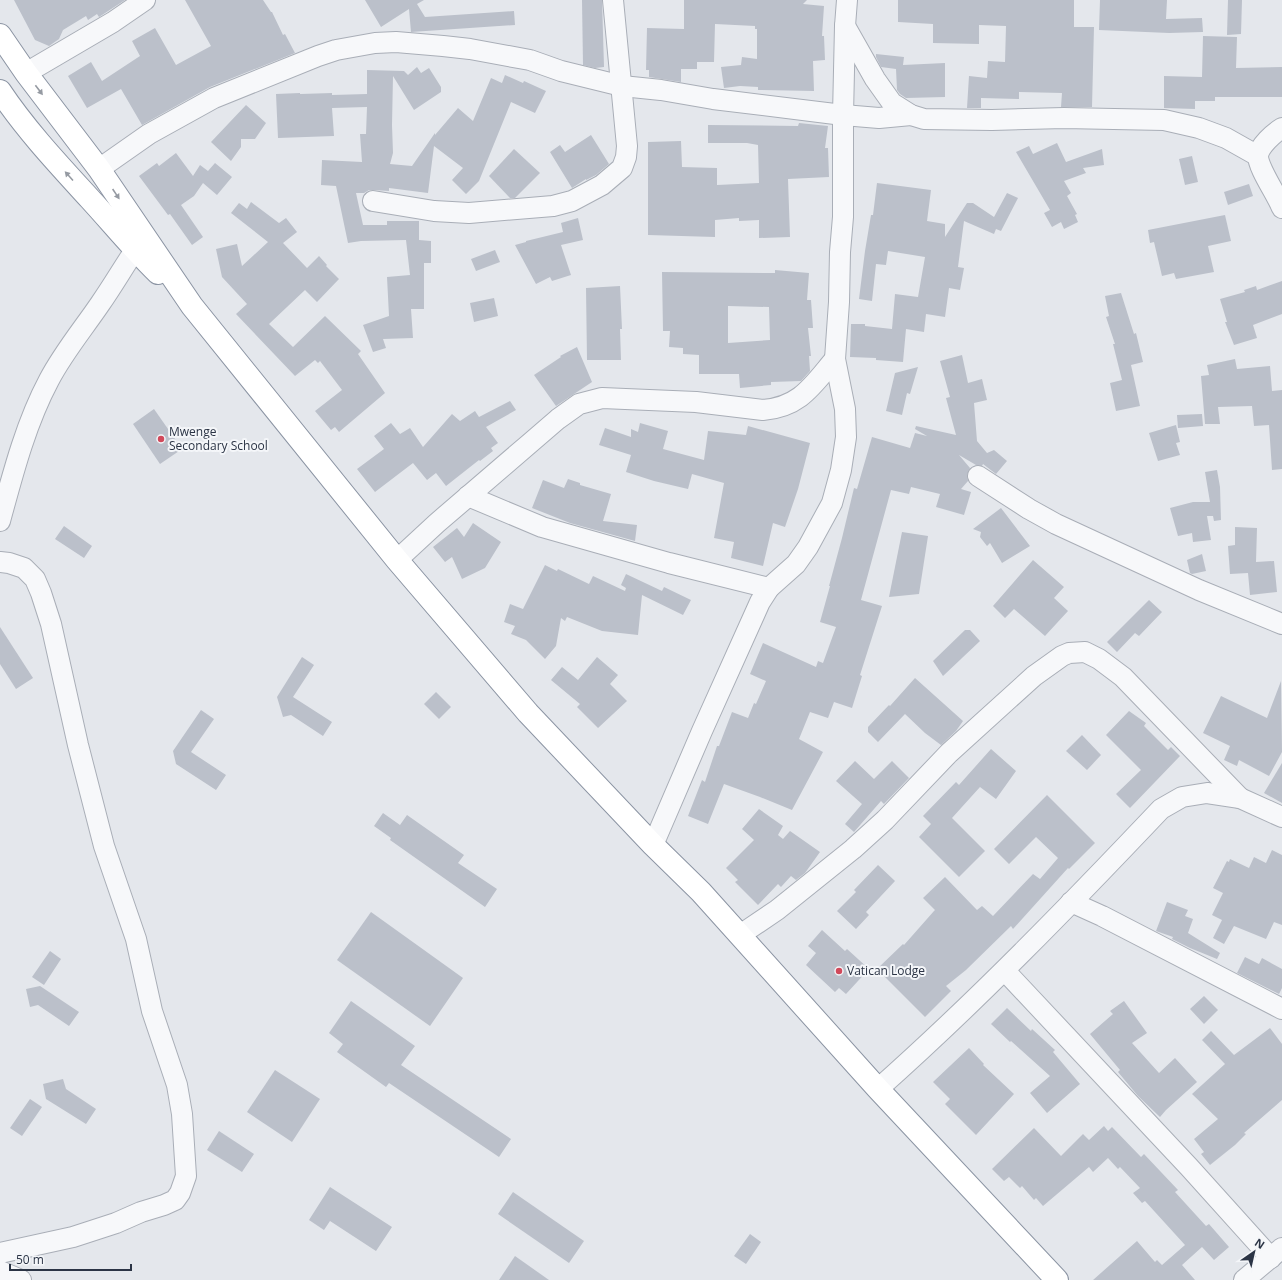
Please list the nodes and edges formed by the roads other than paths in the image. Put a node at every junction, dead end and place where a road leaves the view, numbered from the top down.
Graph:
1 (145, 0) edge
2 (613, 0) edge
3 (847, 0) edge
4 (845, 26) junction
5 (0, 35) edge
6 (26, 73) junction
7 (622, 86) junction
8 (0, 91) edge
9 (843, 115) junction
10 (911, 116) junction
11 (1282, 128) edge
12 (1258, 156) junction
13 (99, 169) junction
14 (373, 201) dead end
15 (1282, 208) edge
16 (135, 250) junction
17 (192, 306) junction
18 (834, 359) junction
19 (978, 476) dead end
20 (468, 496) junction
21 (0, 521) edge
22 (397, 560) junction
23 (0, 562) edge
24 (769, 588) junction
25 (1282, 624) edge
26 (1240, 798) junction
27 (1282, 817) edge
28 (653, 845) junction
29 (1071, 902) junction
30 (740, 935) junction
31 (1005, 971) junction
32 (1282, 1009) edge
33 (878, 1089) junction
34 (0, 1252) edge
35 (1276, 1253) edge
36 (0, 1271) edge
37 (21, 1280) edge
38 (1057, 1280) edge
39 (1244, 1280) edge

1 - 6 street
2 - 7 street
3 - 4 street
4 - 9 street
4 - 10 street
5 - 6 highway
6 -> 13 highway
7 - 9 street
7 - 13 street
7 - 14 street
16 -> 8 highway
9 - 10 street
9 - 18 street
10 - 12 street
11 - 12 street
12 - 15 street
13 -> 17 highway
16 - 17 highway
16 - 21 street
17 - 22 highway
18 - 20 street
18 - 24 street
19 - 25 street
20 - 22 street
20 - 24 street
22 - 28 highway
23 - 34 street
24 - 28 street
26 - 27 street
26 - 29 street
26 - 30 street
28 - 30 highway
29 - 31 street
29 - 32 street
30 - 33 highway
31 - 33 street
31 - 35 street
33 - 38 highway
35 - 39 street
36 - 37 street

